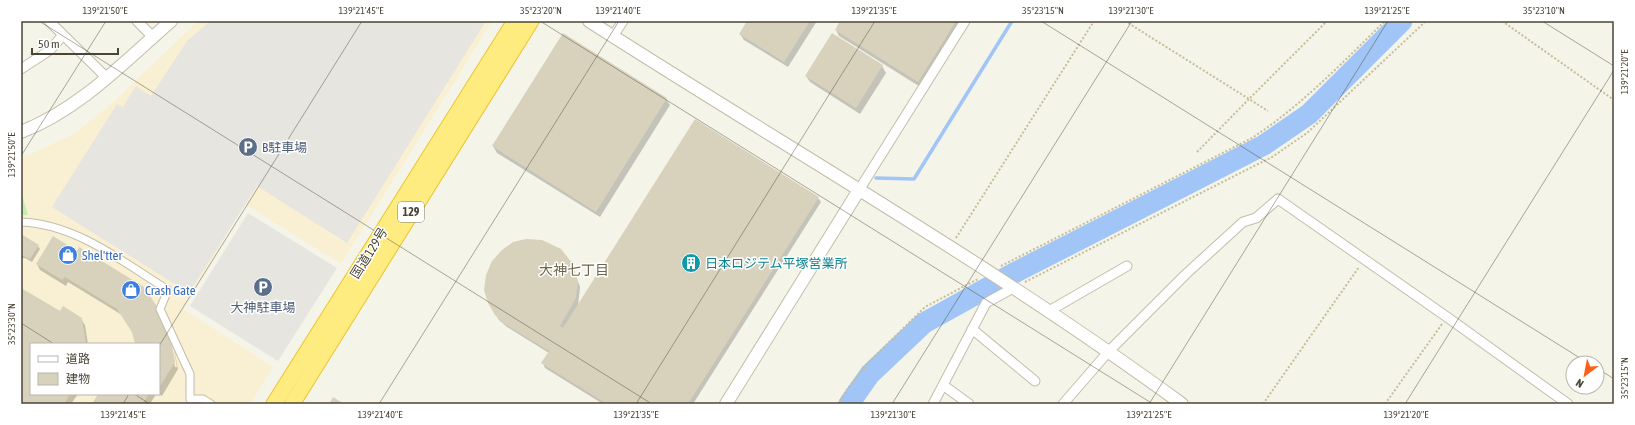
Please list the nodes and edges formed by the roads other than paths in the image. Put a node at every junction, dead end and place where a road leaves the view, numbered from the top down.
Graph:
1 (49, 21) edge
2 (137, 21) edge
3 (171, 21) edge
4 (515, 21) edge
5 (531, 21) edge
6 (589, 21) edge
7 (623, 21) edge
8 (965, 21) edge
9 (63, 35) junction
10 (613, 36) junction
11 (153, 37) junction
12 (21, 69) edge
13 (107, 78) junction
14 (21, 132) edge
15 (859, 190) junction
16 (21, 222) edge
17 (1127, 266) dead end
18 (1011, 287) junction
19 (1049, 311) junction
20 (972, 329) junction
21 (1109, 351) junction
22 (1035, 381) dead end
23 (943, 385) junction
24 (210, 404) edge
25 (274, 404) edge
26 (292, 404) edge
27 (726, 404) edge
28 (933, 404) edge
29 (969, 404) edge
30 (1063, 404) edge
31 (1182, 404) edge
32 (1568, 404) edge

1 - 9 street
2 - 11 street
3 - 11 street
4 - 25 highway, 国道129号 / 129
5 - 26 highway, 国道129号 / 129
6 - 10 street
7 - 10 street
8 - 15 street
9 - 12 street
9 - 13 street
10 - 15 street
11 - 13 street
13 - 14 street
15 - 18 street
15 - 27 street
16 - 24 street
17 - 19 street
18 - 19 street
18 - 20 street
19 - 21 street
20 - 22 street
20 - 23 street
21 - 30 street
21 - 31 street
21 - 32 street
23 - 28 street
23 - 29 street

